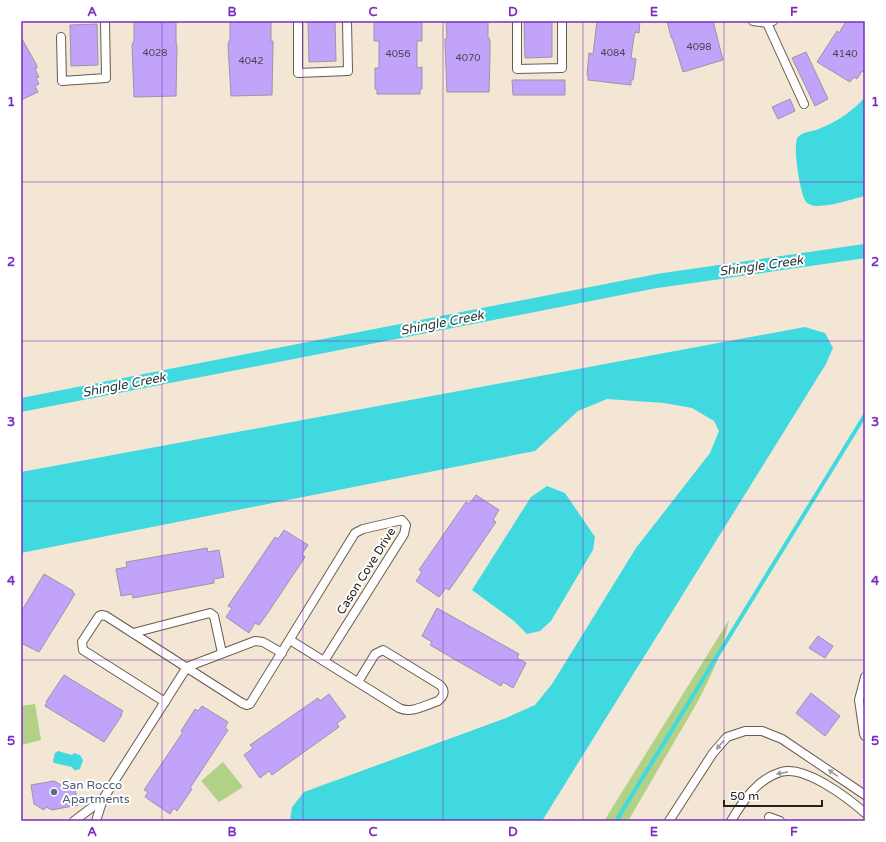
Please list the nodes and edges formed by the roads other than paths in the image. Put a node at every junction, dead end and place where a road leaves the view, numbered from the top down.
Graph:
1 (105, 21) edge
2 (298, 21) edge
3 (347, 21) edge
4 (517, 21) edge
5 (562, 21) edge
6 (753, 21) edge
7 (770, 22) edge
8 (61, 37) dead end
9 (804, 104) dead end
10 (133, 633) junction
11 (290, 640) junction
12 (282, 653) junction
13 (222, 654) junction
14 (324, 661) junction
15 (187, 667) junction
16 (865, 677) edge
17 (358, 682) junction
18 (165, 702) junction
19 (865, 736) edge
20 (865, 795) edge
21 (104, 799) junction
22 (865, 813) edge
23 (769, 817) dead end
24 (74, 821) edge
25 (96, 821) edge
26 (669, 821) edge
27 (731, 821) edge
28 (780, 821) edge

1 - 8 lane
2 - 3 lane
4 - 5 lane
6 - 7 lane
7 - 9 lane
10 - 13 lane
10 - 15 lane, Cason Cove Drive
10 - 18 lane, Cason Cove Drive
11 - 12 lane, Cason Cove Drive
11 - 14 lane
11 - 14 lane, Cason Cove Drive
12 - 13 lane
12 - 15 lane, Cason Cove Drive
13 - 15 lane
14 - 17 lane
15 - 18 lane
16 - 19 lane
17 - 17 lane
18 - 21 lane
20 -> 26 lane
21 - 24 lane
21 - 25 lane
22 -> 27 lane
23 - 28 lane

